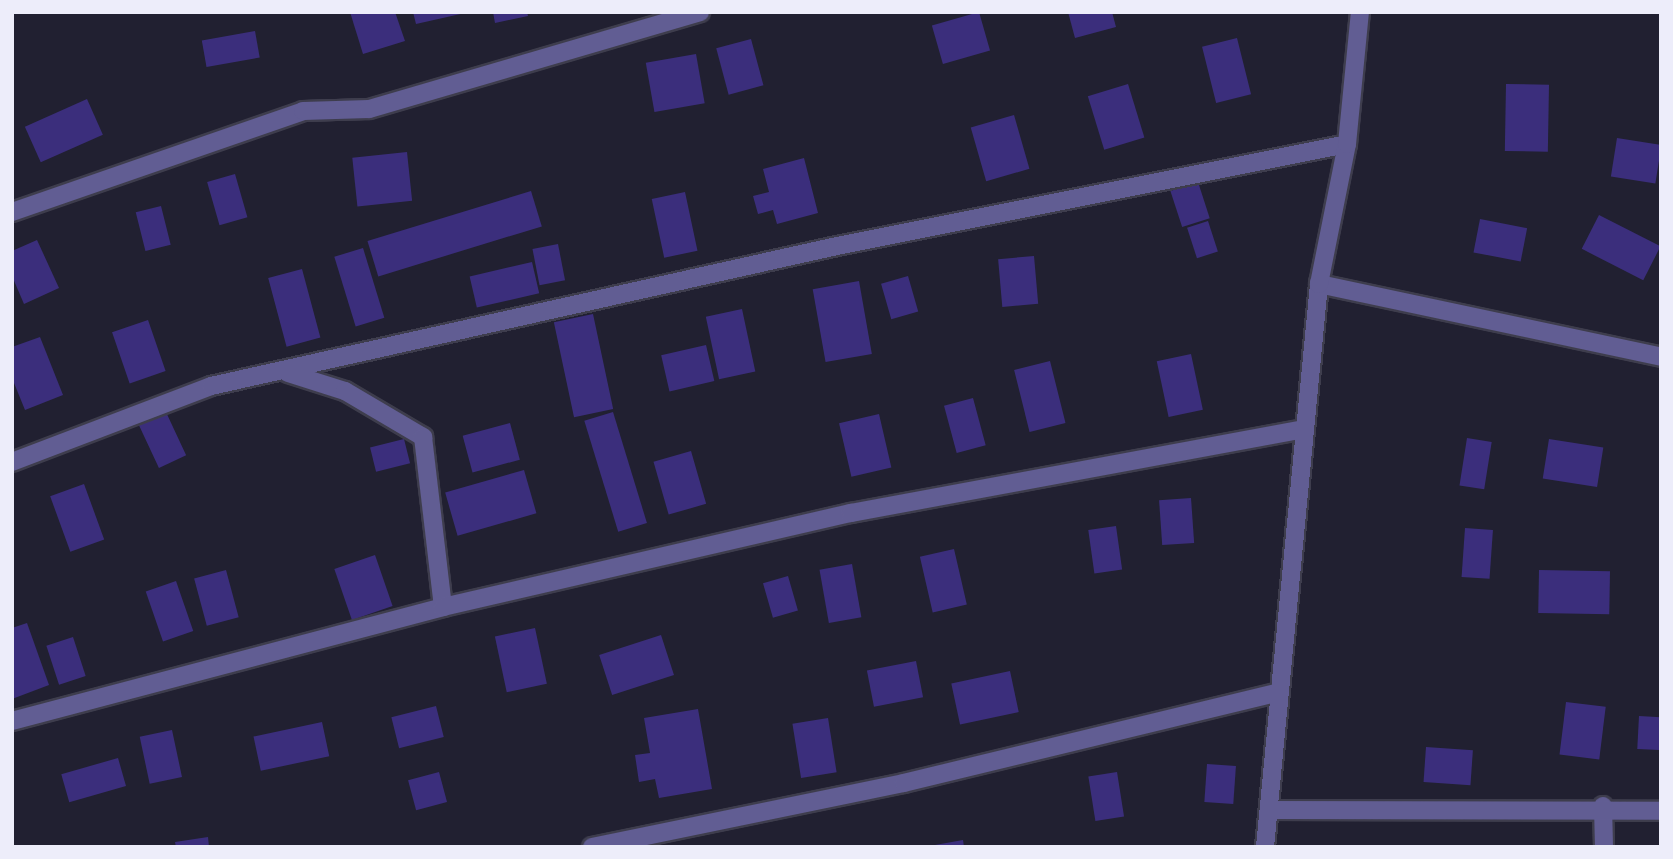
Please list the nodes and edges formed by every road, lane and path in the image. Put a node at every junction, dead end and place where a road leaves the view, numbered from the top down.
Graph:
1 (700, 12) edge
2 (1360, 12) edge
3 (1347, 144) junction
4 (12, 212) edge
5 (1319, 284) junction
6 (1661, 357) edge
7 (286, 373) junction
8 (1304, 429) junction
9 (12, 462) edge
10 (443, 607) junction
11 (1275, 694) junction
12 (12, 721) edge
13 (1603, 806) junction
14 (1270, 810) junction
15 (1661, 811) edge
16 (592, 847) edge
17 (1265, 847) edge
18 (1604, 847) edge

1 - 4 street
2 - 3 street
3 - 5 street
3 - 7 street
5 - 6 street
5 - 8 street
7 - 9 street
7 - 10 street
8 - 10 street
8 - 11 street
10 - 12 street
11 - 14 street
11 - 16 street
13 - 14 street
13 - 15 street
13 - 18 street
14 - 17 street

